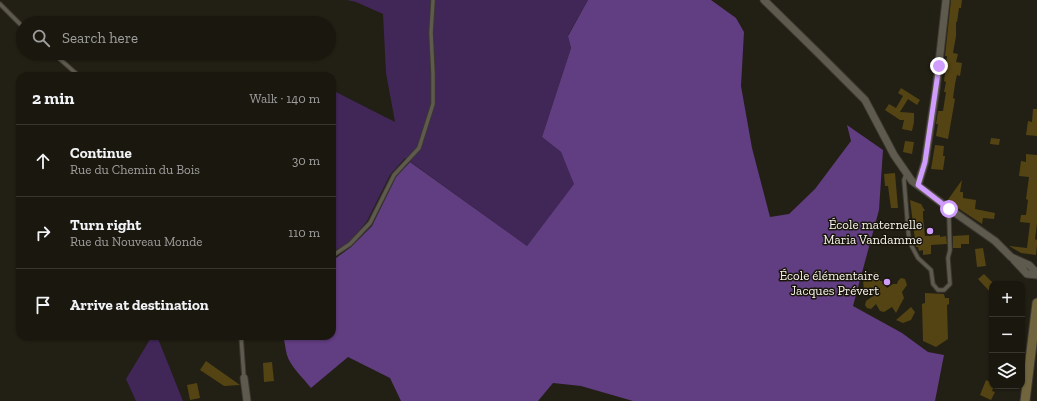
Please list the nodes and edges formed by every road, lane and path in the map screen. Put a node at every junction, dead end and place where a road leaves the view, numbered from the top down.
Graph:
1 (433, 0) edge
2 (764, 0) edge
3 (946, 0) edge
4 (0, 4) edge
5 (16, 20) edge
6 (61, 60) edge
7 (74, 72) edge
8 (906, 174) junction
9 (918, 185) junction
10 (951, 210) junction
11 (336, 253) edge
12 (1037, 274) edge
13 (1037, 303) edge
14 (241, 340) edge
15 (244, 378) joint
16 (247, 401) edge
17 (1025, 401) edge

1 - 11 lane
2 - 8 street
3 - 9 street
4 - 5 lane
6 - 7 lane
8 - 9 street
8 - 10 lane
9 - 10 street
10 - 12 street
13 - 17 street
14 - 15 lane
15 - 16 street

